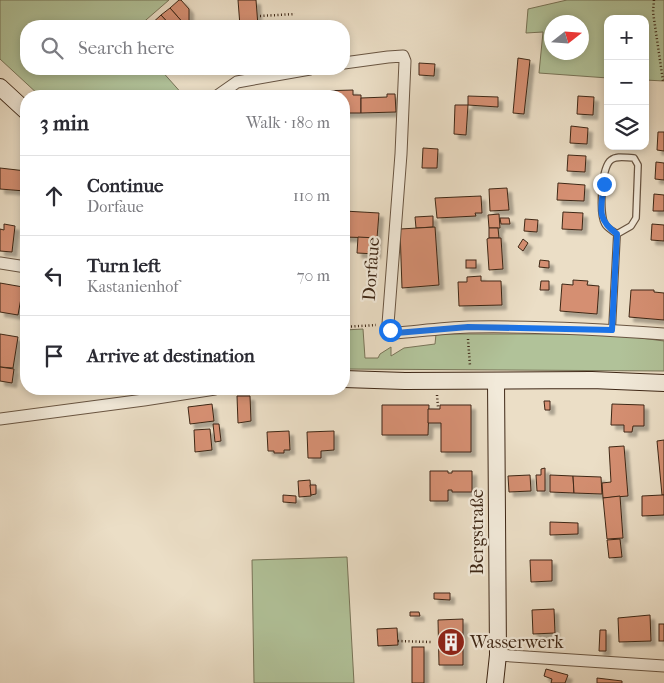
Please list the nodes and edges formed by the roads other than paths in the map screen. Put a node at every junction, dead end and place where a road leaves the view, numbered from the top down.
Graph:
1 (350, 63) edge
2 (276, 75) edge
3 (0, 87) edge
4 (226, 90) edge
5 (20, 105) edge
6 (617, 234) junction
7 (0, 264) edge
8 (20, 266) edge
9 (612, 330) junction
10 (664, 334) edge
11 (350, 379) edge
12 (496, 381) junction
13 (664, 383) edge
14 (176, 395) edge
15 (0, 418) edge
16 (498, 654) junction
17 (664, 666) edge
18 (495, 683) edge

1 - 9 street, Dorfaue
2 - 4 street
3 - 5 street
6 - 6 lane
6 - 9 lane
7 - 8 street
9 - 10 street, Dorfaue
11 - 12 street
12 - 13 street
12 - 16 street, Bergstraße
14 - 15 street
16 - 17 street
16 - 18 street, Bergstraße

